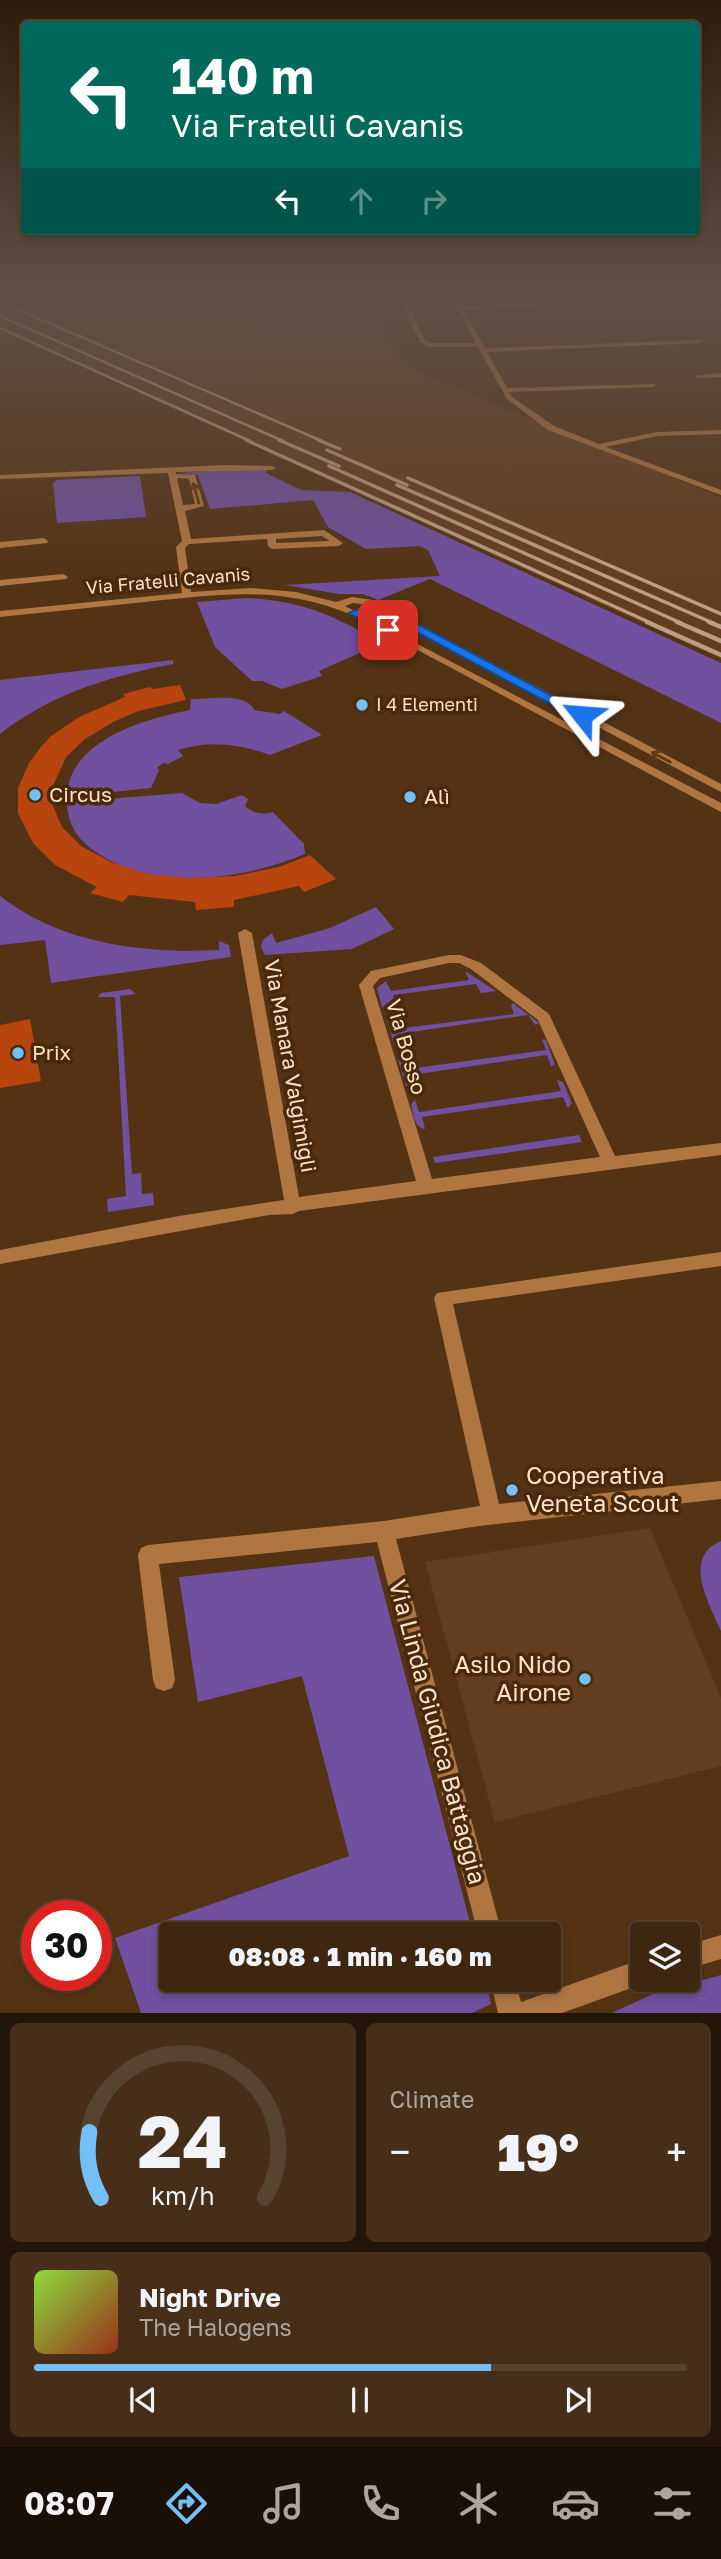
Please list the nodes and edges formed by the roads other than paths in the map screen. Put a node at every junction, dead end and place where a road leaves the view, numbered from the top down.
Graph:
1 (506, 392) edge
2 (721, 432) edge
3 (597, 446) junction
4 (272, 468) dead end
5 (164, 470) junction
6 (0, 477) edge
7 (174, 479) junction
8 (721, 493) edge
9 (179, 506) junction
10 (271, 536) junction
11 (44, 541) dead end
12 (187, 542) junction
13 (0, 545) edge
14 (63, 577) dead end
15 (0, 583) edge
16 (187, 594) junction
17 (338, 605) junction
18 (386, 611) junction
19 (355, 613) junction
20 (0, 614) edge
21 (721, 789) edge
22 (721, 808) edge
23 (245, 933) dead end
24 (721, 1149) edge
25 (610, 1162) junction
26 (426, 1187) junction
27 (293, 1207) junction
28 (0, 1257) edge
29 (721, 1259) edge
30 (721, 1490) edge
31 (492, 1515) junction
32 (384, 1531) junction
33 (164, 1680) dead end
34 (487, 1922) edge
35 (721, 1947) edge
36 (700, 1953) edge
37 (630, 1976) edge
38 (505, 1992) edge
39 (511, 2013) edge
40 (526, 2013) edge

1 - 3 street
2 - 3 street
3 - 8 street
4 - 5 street
5 - 6 street
5 - 7 street
7 - 9 street
9 -> 7 street
9 - 12 street
10 - 10 street
10 - 12 street
11 - 13 street
12 - 16 street
14 - 15 street
16 - 17 street, Via Fratelli Cavanis
16 - 20 street, Via Fratelli Cavanis
17 - 18 street, Via Fratelli Cavanis
17 - 19 street, Via Fratelli Cavanis
18 - 19 street, Via Fratelli Cavanis
21 -> 18 street, Via Fratelli Cavanis
19 - 22 street, Via Fratelli Cavanis
23 - 27 street, Via Manara Valgimigli
24 - 25 street
25 - 26 street
25 - 26 street, Via Bosso
26 - 27 street
27 - 28 street
29 - 31 street
30 - 31 street
31 - 32 street
32 - 33 street
32 - 34 street, Via Linda Giudica Battaggia
35 - 36 street
37 - 40 street
38 - 39 street

